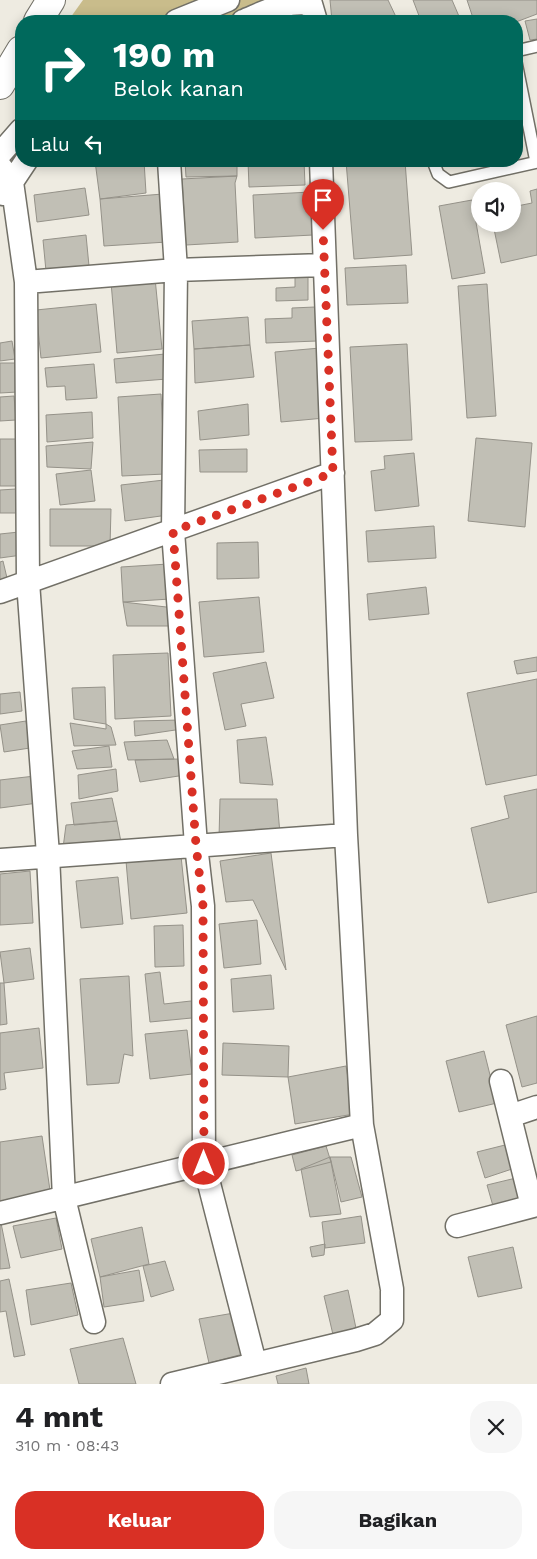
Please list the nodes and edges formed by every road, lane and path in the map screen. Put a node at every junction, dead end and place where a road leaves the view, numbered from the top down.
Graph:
1 (51, 0) edge
2 (228, 0) edge
3 (42, 15) edge
4 (191, 15) edge
5 (257, 15) edge
6 (314, 15) edge
7 (537, 46) edge
8 (523, 49) edge
9 (15, 60) edge
10 (0, 85) edge
11 (523, 95) edge
12 (15, 137) edge
13 (0, 154) edge
14 (537, 162) edge
15 (523, 165) edge
16 (20, 167) edge
17 (169, 167) edge
18 (321, 167) edge
19 (435, 167) edge
20 (515, 167) edge
21 (4, 182) edge
22 (324, 265) junction
23 (176, 270) junction
24 (26, 282) junction
25 (333, 473) junction
26 (173, 531) junction
27 (28, 582) junction
28 (0, 592) edge
29 (346, 834) junction
30 (196, 845) junction
31 (48, 855) junction
32 (0, 860) edge
33 (501, 1081) dead end
34 (537, 1107) edge
35 (510, 1116) junction
36 (362, 1125) junction
37 (204, 1164) junction
38 (64, 1198) junction
39 (534, 1206) edge
40 (0, 1213) edge
41 (457, 1226) dead end
42 (94, 1322) dead end
43 (255, 1363) junction
44 (172, 1384) edge

1 - 3 highway
2 - 4 street
5 - 6 street
7 - 8 lane
9 - 10 highway
11 - 14 lane
12 - 13 street
14 - 15 lane
16 - 21 street
17 - 23 street
18 - 22 street
19 - 20 lane
21 - 24 street
22 - 23 street
22 - 25 street
23 - 24 street
23 - 26 street
24 - 27 street
25 - 26 street
25 - 29 street
26 - 27 street
26 - 30 street
27 - 28 street
27 - 31 street
29 - 30 street
29 - 36 street
30 - 31 street
30 - 37 street
31 - 32 street
31 - 38 street
33 - 35 street
34 - 35 street
35 - 39 street
36 - 37 street
36 - 43 street
37 - 38 street
37 - 43 street
38 - 40 street
38 - 42 street
39 - 41 street
43 - 44 street

